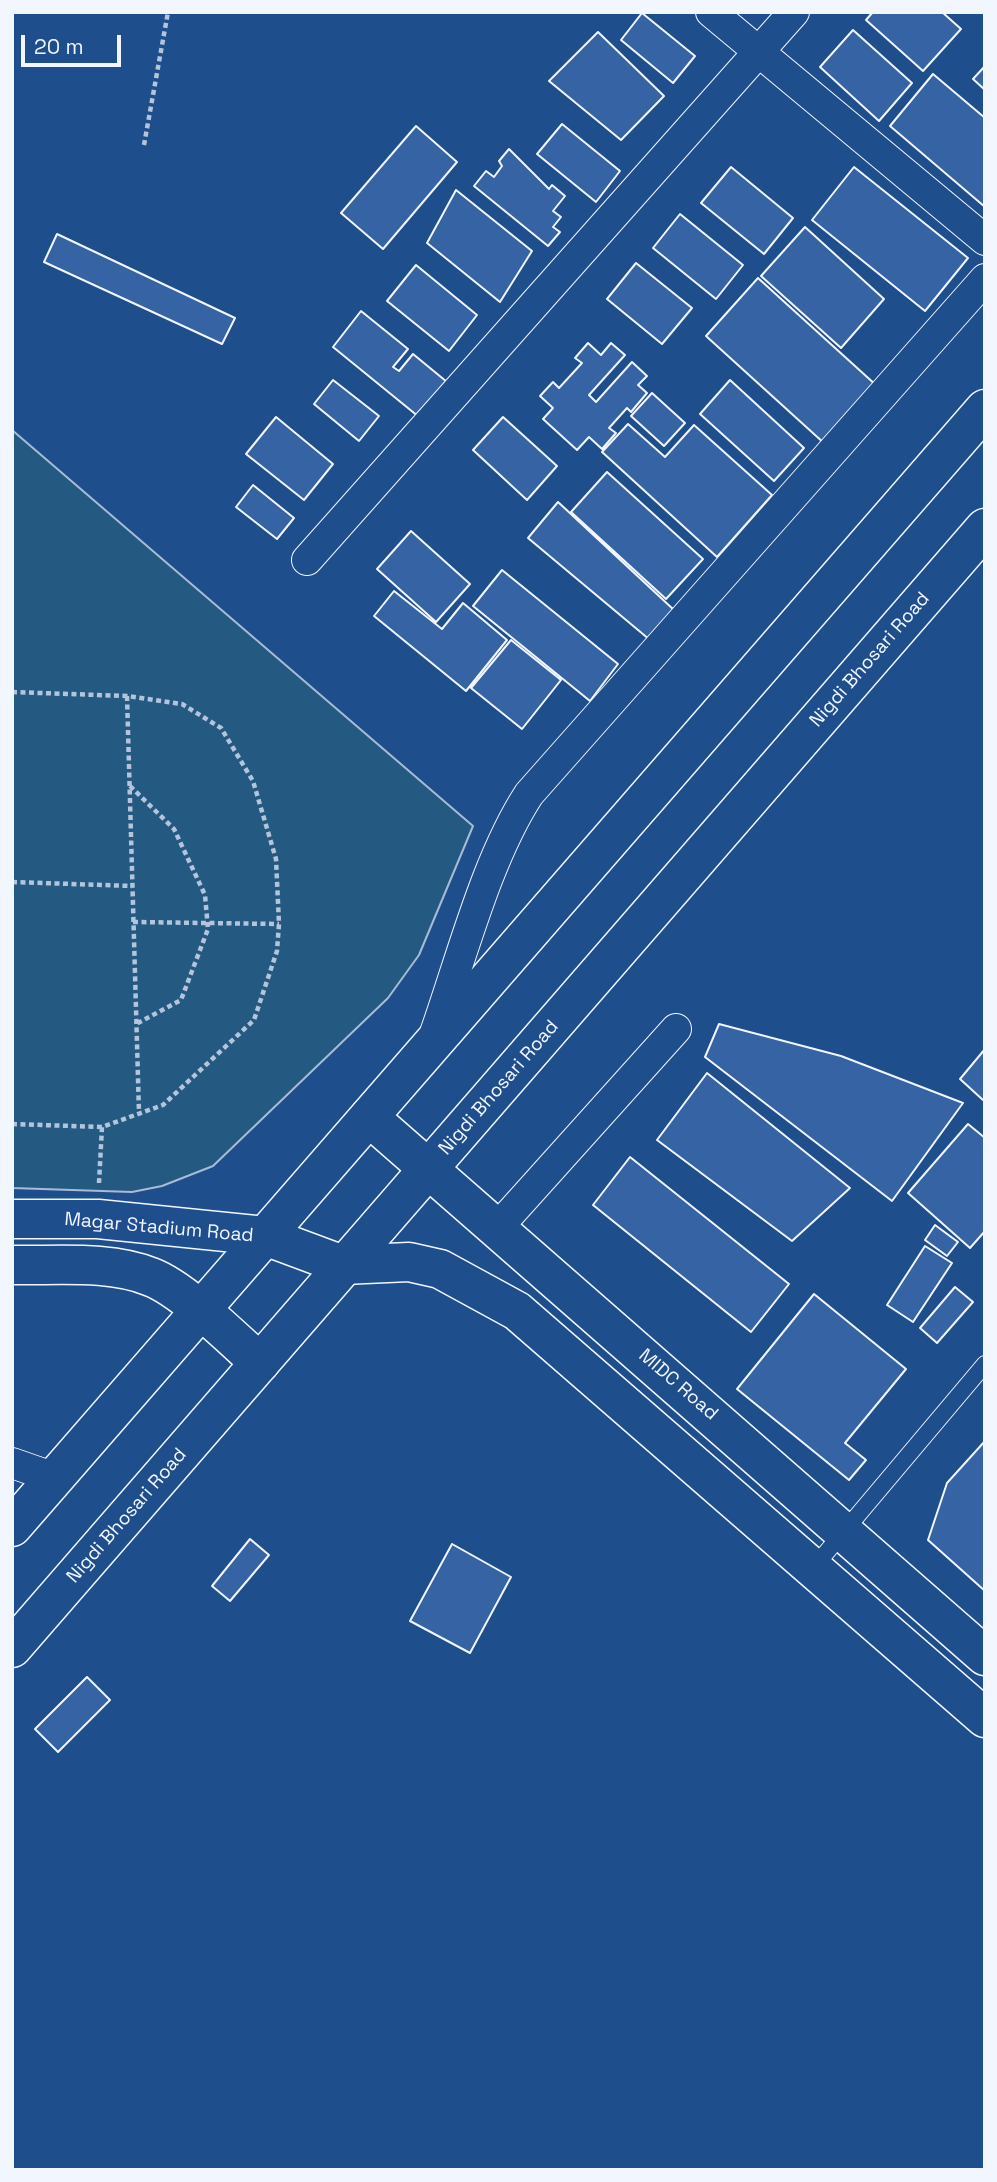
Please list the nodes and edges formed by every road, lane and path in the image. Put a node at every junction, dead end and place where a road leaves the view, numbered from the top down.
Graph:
1 (168, 12) edge
2 (711, 12) edge
3 (794, 12) edge
4 (759, 52) junction
5 (144, 145) dead end
6 (985, 240) edge
7 (985, 279) edge
8 (985, 409) edge
9 (985, 528) edge
10 (307, 560) dead end
11 (12, 692) edge
12 (127, 696) junction
13 (129, 786) junction
14 (12, 882) edge
15 (132, 886) junction
16 (133, 922) junction
17 (207, 922) junction
18 (279, 924) junction
19 (136, 1024) junction
20 (676, 1029) dead end
21 (430, 1046) junction
22 (139, 1113) junction
23 (369, 1117) junction
24 (12, 1124) edge
25 (102, 1127) junction
26 (428, 1170) junction
27 (12, 1219) edge
28 (97, 1219) junction
29 (498, 1227) junction
30 (265, 1236) junction
31 (12, 1265) edge
32 (343, 1265) junction
33 (200, 1311) junction
34 (260, 1363) junction
35 (985, 1364) edge
36 (12, 1463) edge
37 (55, 1478) junction
38 (12, 1527) edge
39 (845, 1533) junction
40 (814, 1567) junction
41 (12, 1648) edge
42 (985, 1656) edge
43 (985, 1718) edge

1 - 5 path
2 - 4 street
3 - 4 street
4 - 6 street
4 - 10 street
7 - 21 street
8 - 21 main road
9 - 26 main road, Nigdi Bhosari Road
11 - 12 path
12 - 13 path
12 - 18 path
13 - 15 path
13 - 17 path
14 - 15 path
15 - 16 path
16 - 17 path
16 - 19 path
17 - 18 path
17 - 19 path
18 - 22 path
19 - 22 path
20 - 29 street
21 - 23 main road
22 - 25 path
23 - 26 main road, MIDC Road
23 - 30 main road
24 - 25 path
25 - 28 path
26 - 29 main road, MIDC Road
26 - 32 main road, Nigdi Bhosari Road
27 - 28 main road, Magar Stadium Road
28 - 30 main road, Magar Stadium Road
29 - 39 main road, MIDC Road
30 - 32 main road, Magar Stadium Road
30 - 33 main road
31 - 33 main road
32 - 34 main road, Nigdi Bhosari Road
32 - 40 main road
33 - 34 main road
33 - 37 main road
34 - 41 main road, Nigdi Bhosari Road
35 - 39 lane
36 - 37 street
37 - 38 main road
39 - 40 lane
39 - 42 main road, MIDC Road
40 - 43 main road

